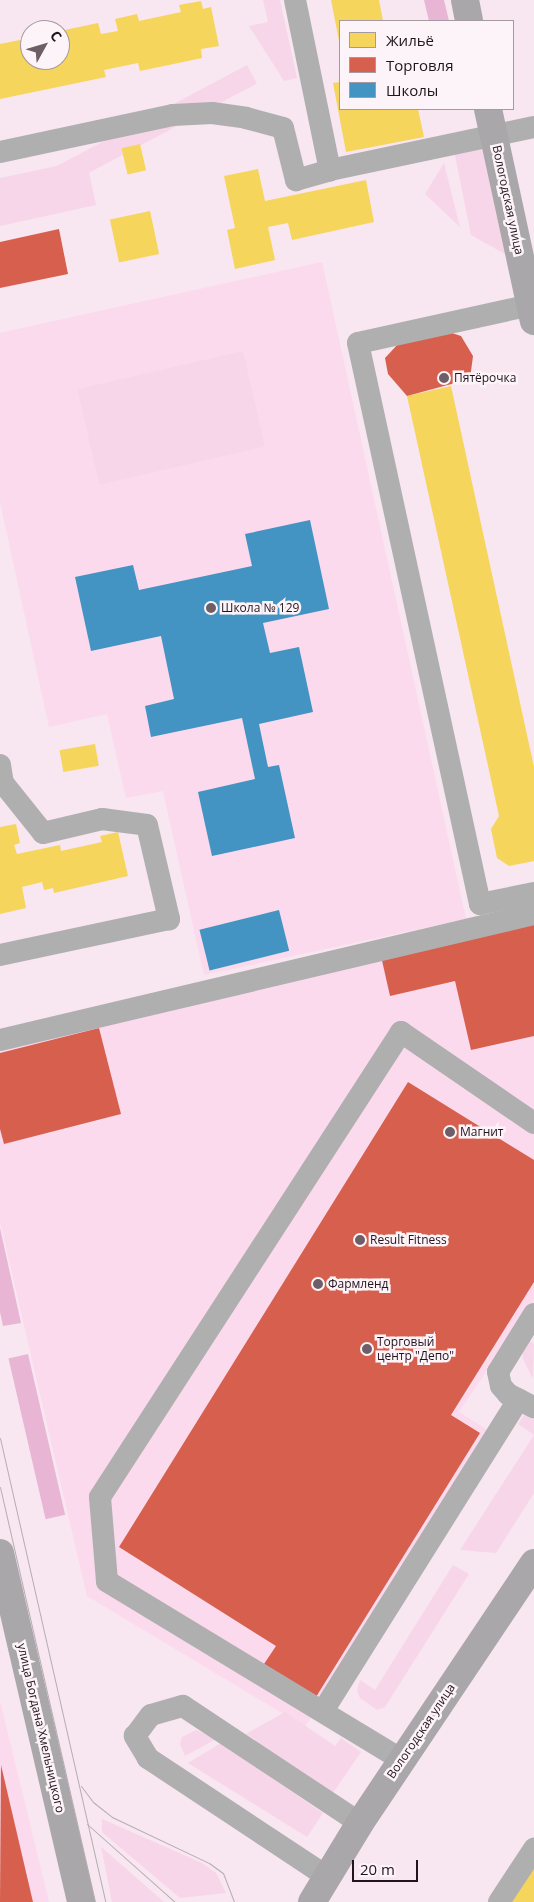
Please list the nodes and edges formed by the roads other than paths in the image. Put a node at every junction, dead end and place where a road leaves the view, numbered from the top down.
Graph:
1 (295, 0) edge
2 (465, 0) edge
3 (469, 20) edge
4 (488, 110) edge
5 (534, 127) edge
6 (493, 136) junction
7 (0, 152) edge
8 (330, 170) junction
9 (532, 313) edge
10 (0, 766) edge
11 (534, 893) edge
12 (534, 914) edge
13 (0, 955) edge
14 (0, 1040) edge
15 (534, 1123) edge
16 (534, 1314) edge
17 (527, 1403) edge
18 (0, 1553) edge
19 (534, 1564) edge
20 (323, 1711) junction
21 (402, 1760) junction
22 (360, 1823) junction
23 (534, 1849) edge
24 (326, 1876) junction
25 (81, 1902) edge
26 (312, 1902) edge
27 (499, 1902) edge

1 - 8 lane
2 - 3 main road
4 - 6 main road, Вологодская улица
5 - 6 lane
6 - 8 lane
6 - 9 main road, Вологодская улица
7 - 8 lane
9 - 11 lane
10 - 13 lane
12 - 14 lane
15 - 20 lane
16 - 17 lane
17 - 20 lane
18 - 25 main road, улица Богдана Хмельницкого
19 - 21 main road, Вологодская улица
20 - 21 lane
21 - 22 main road, Вологодская улица
22 - 24 main road, Вологодская улица
22 - 24 lane
23 - 27 lane
24 - 26 main road, Вологодская улица

